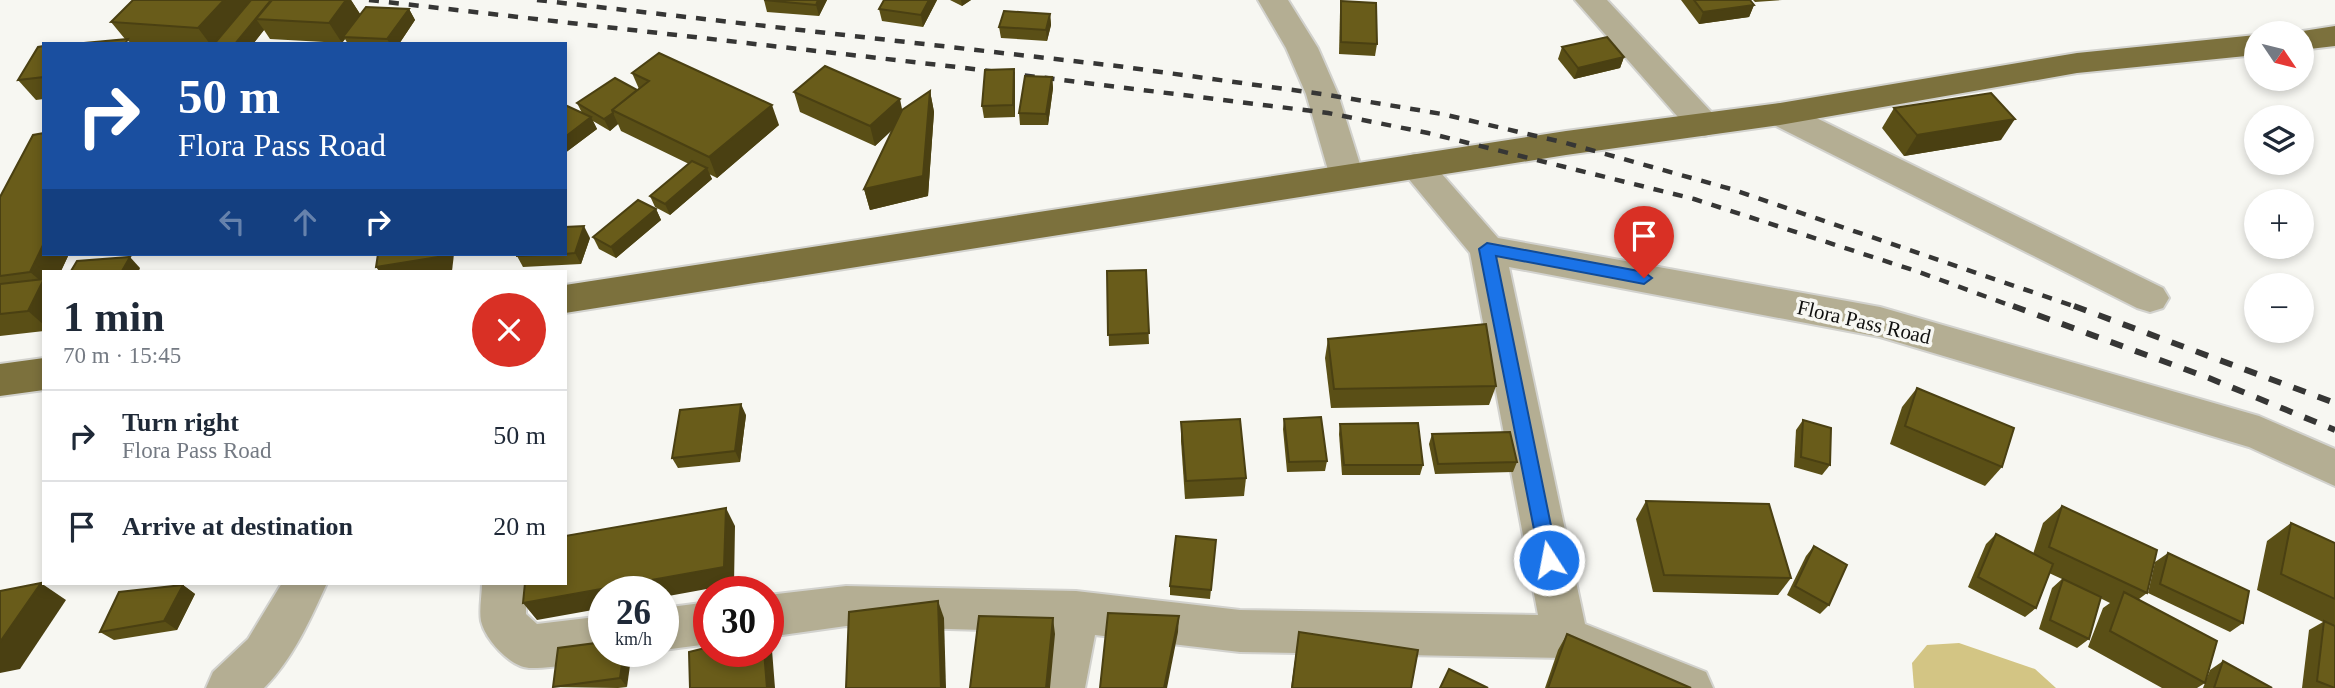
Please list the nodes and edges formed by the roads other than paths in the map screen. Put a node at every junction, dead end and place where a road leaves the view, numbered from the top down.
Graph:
1 (1273, 0) edge
2 (1590, 0) edge
3 (2335, 36) edge
4 (2314, 38) edge
5 (2244, 46) edge
6 (1780, 114) junction
7 (1704, 125) junction
8 (1415, 166) junction
9 (1347, 177) junction
10 (1487, 249) junction
11 (2150, 298) dead end
12 (567, 299) edge
13 (42, 374) edge
14 (0, 380) edge
15 (2335, 468) edge
16 (304, 585) edge
17 (504, 585) edge
18 (1076, 612) junction
19 (784, 614) edge
20 (1565, 637) junction
21 (588, 639) edge
22 (229, 688) edge
23 (1062, 688) edge
24 (1690, 688) edge

1 - 9 street
2 - 7 street
3 - 4 main road
5 - 6 main road
6 - 7 main road
6 - 11 street
7 - 8 main road
8 - 9 main road
8 - 10 street
9 - 12 main road
10 - 15 street, Flora Pass Road
10 - 20 street
13 - 14 main road
16 - 22 street
17 - 21 street
18 - 19 street
18 - 20 street
18 - 23 street
20 - 24 street

